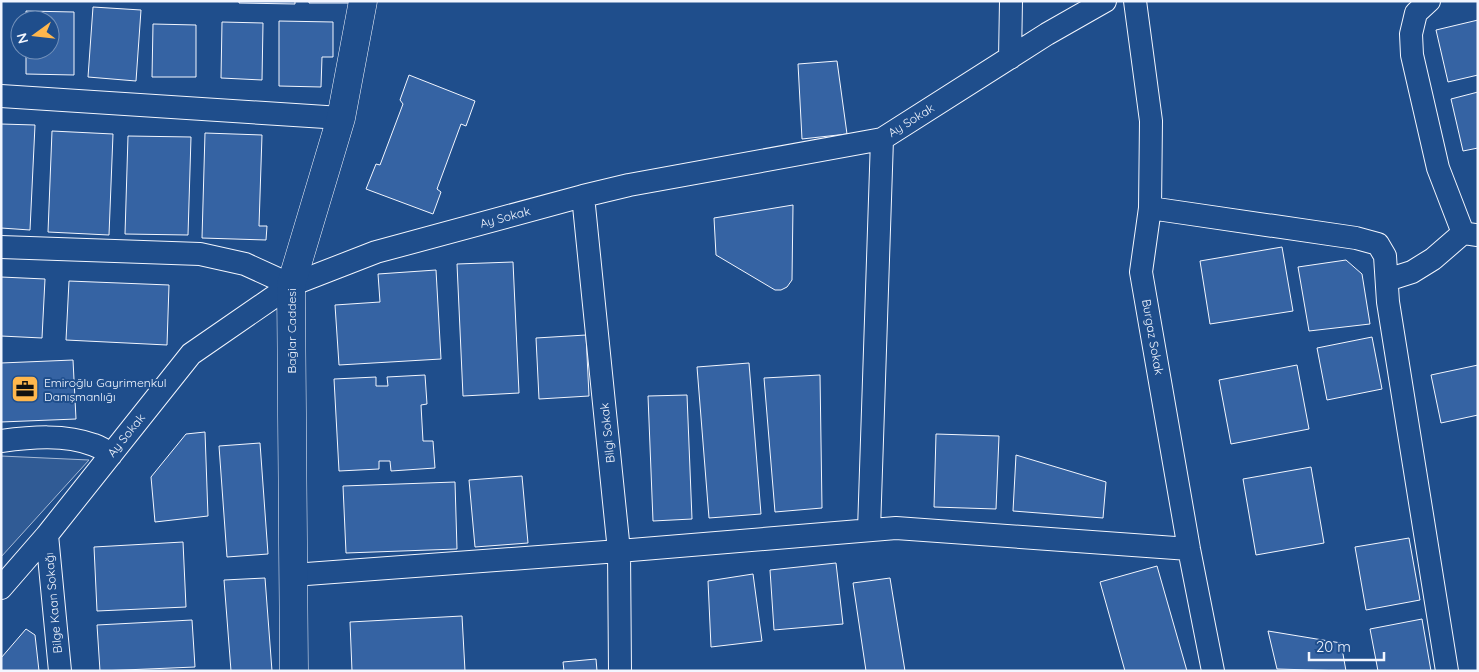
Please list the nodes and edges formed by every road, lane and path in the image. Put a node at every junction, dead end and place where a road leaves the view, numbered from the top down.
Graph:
1 (363, 1) edge
2 (1011, 1) edge
3 (1105, 1) edge
4 (1135, 1) edge
5 (1429, 1) edge
6 (1010, 58) junction
7 (1, 96) edge
8 (341, 118) junction
9 (882, 139) junction
10 (583, 196) junction
11 (1150, 208) junction
12 (1470, 234) edge
13 (1, 247) edge
14 (1387, 280) junction
15 (290, 284) junction
16 (1, 441) edge
17 (111, 455) junction
18 (869, 530) junction
19 (47, 535) junction
20 (1190, 549) junction
21 (619, 550) junction
22 (293, 574) junction
23 (1, 588) edge
24 (60, 671) edge
25 (294, 671) edge
26 (620, 671) edge
27 (1214, 671) edge
28 (1447, 671) edge

1 - 8 street, Bağlar Caddesi
2 - 6 street
3 - 6 street, Ay Sokak
4 - 11 street, Burgaz Sokak
5 - 12 street
6 - 9 street, Ay Sokak
7 - 8 street
8 - 15 street, Bağlar Caddesi
9 - 10 street, Ay Sokak
9 - 18 street
10 - 15 street, Ay Sokak
10 - 21 street, Bilgi Sokak
11 - 14 street
11 - 20 street, Burgaz Sokak
12 - 14 street
13 - 15 street
14 - 28 street
15 - 17 street, Ay Sokak
15 - 22 street, Bağlar Caddesi
16 - 17 street
17 - 19 street, Ay Sokak
18 - 20 street
18 - 21 street
19 - 23 street, Ay Sokak
19 - 24 street, Bilge Kaan Sokağı
20 - 27 street, Burgaz Sokak
21 - 22 street
21 - 26 street, Bilgi Sokak
22 - 25 street, Bağlar Caddesi

